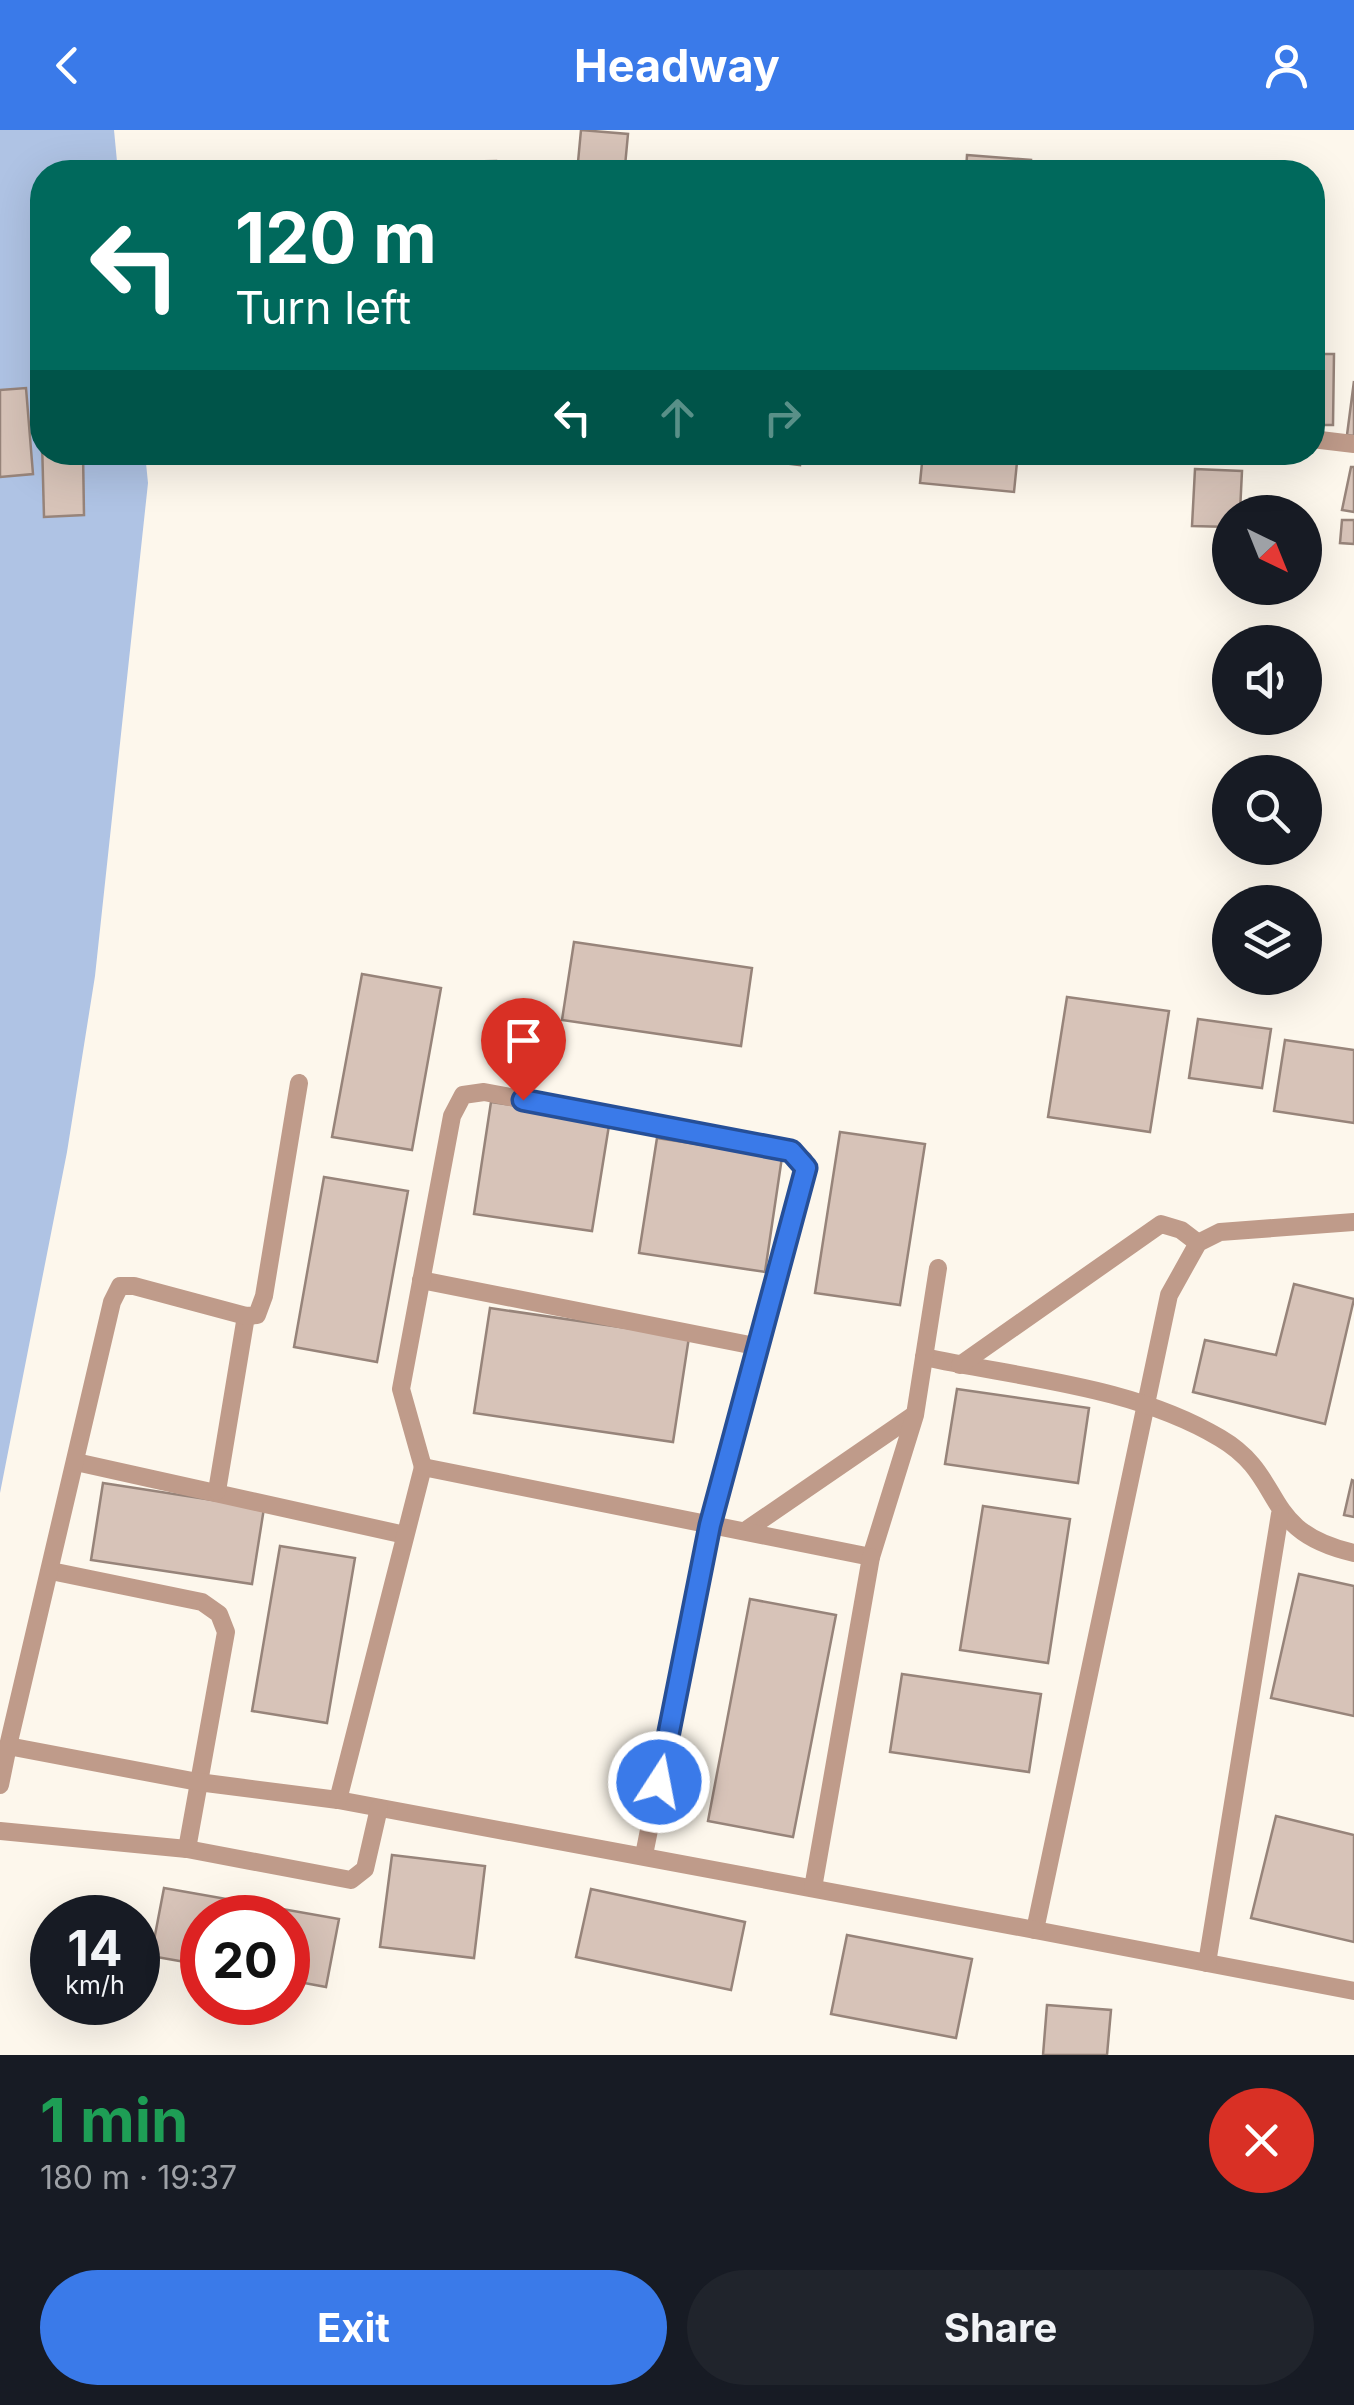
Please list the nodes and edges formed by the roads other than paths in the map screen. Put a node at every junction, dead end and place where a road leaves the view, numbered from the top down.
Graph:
1 (1325, 441) edge
2 (1354, 444) edge
3 (299, 1083) dead end
4 (1354, 1222) edge
5 (1198, 1243) junction
6 (938, 1268) dead end
7 (421, 1280) junction
8 (246, 1316) junction
9 (760, 1347) junction
10 (924, 1357) junction
11 (960, 1365) junction
12 (1145, 1404) junction
13 (914, 1415) junction
14 (76, 1462) junction
15 (423, 1467) junction
16 (216, 1490) junction
17 (1280, 1514) junction
18 (710, 1525) junction
19 (745, 1531) junction
20 (405, 1535) junction
21 (1354, 1553) edge
22 (872, 1557) junction
23 (51, 1571) junction
24 (8, 1746) junction
25 (198, 1782) junction
26 (0, 1785) edge
27 (338, 1800) junction
28 (379, 1808) junction
29 (0, 1831) edge
30 (186, 1850) junction
31 (644, 1855) junction
32 (814, 1888) junction
33 (1034, 1930) junction
34 (1207, 1963) junction
35 (1354, 1991) edge

1 - 2 lane
3 - 8 lane
4 - 5 lane
5 - 11 lane
5 - 12 lane
6 - 10 lane
7 - 9 lane
7 - 9 lane
7 - 15 lane
8 - 14 lane
8 - 16 lane
9 - 18 lane
10 - 11 lane
10 - 13 lane
11 - 12 lane
12 - 17 lane
12 - 33 lane
13 - 19 lane
13 - 22 lane
14 - 16 lane
14 - 23 lane
15 - 18 lane
15 - 20 lane
16 - 20 lane
17 - 21 lane
17 - 34 lane
18 - 19 lane
18 - 31 lane
19 - 22 lane
20 - 27 lane
22 - 32 lane
23 - 24 lane
23 - 25 lane
24 - 25 lane
24 - 26 lane
25 - 27 lane
25 - 30 lane
27 - 28 lane
28 - 30 lane
28 - 31 lane
29 - 30 lane
31 - 32 lane
32 - 33 lane
33 - 34 lane
34 - 35 lane

